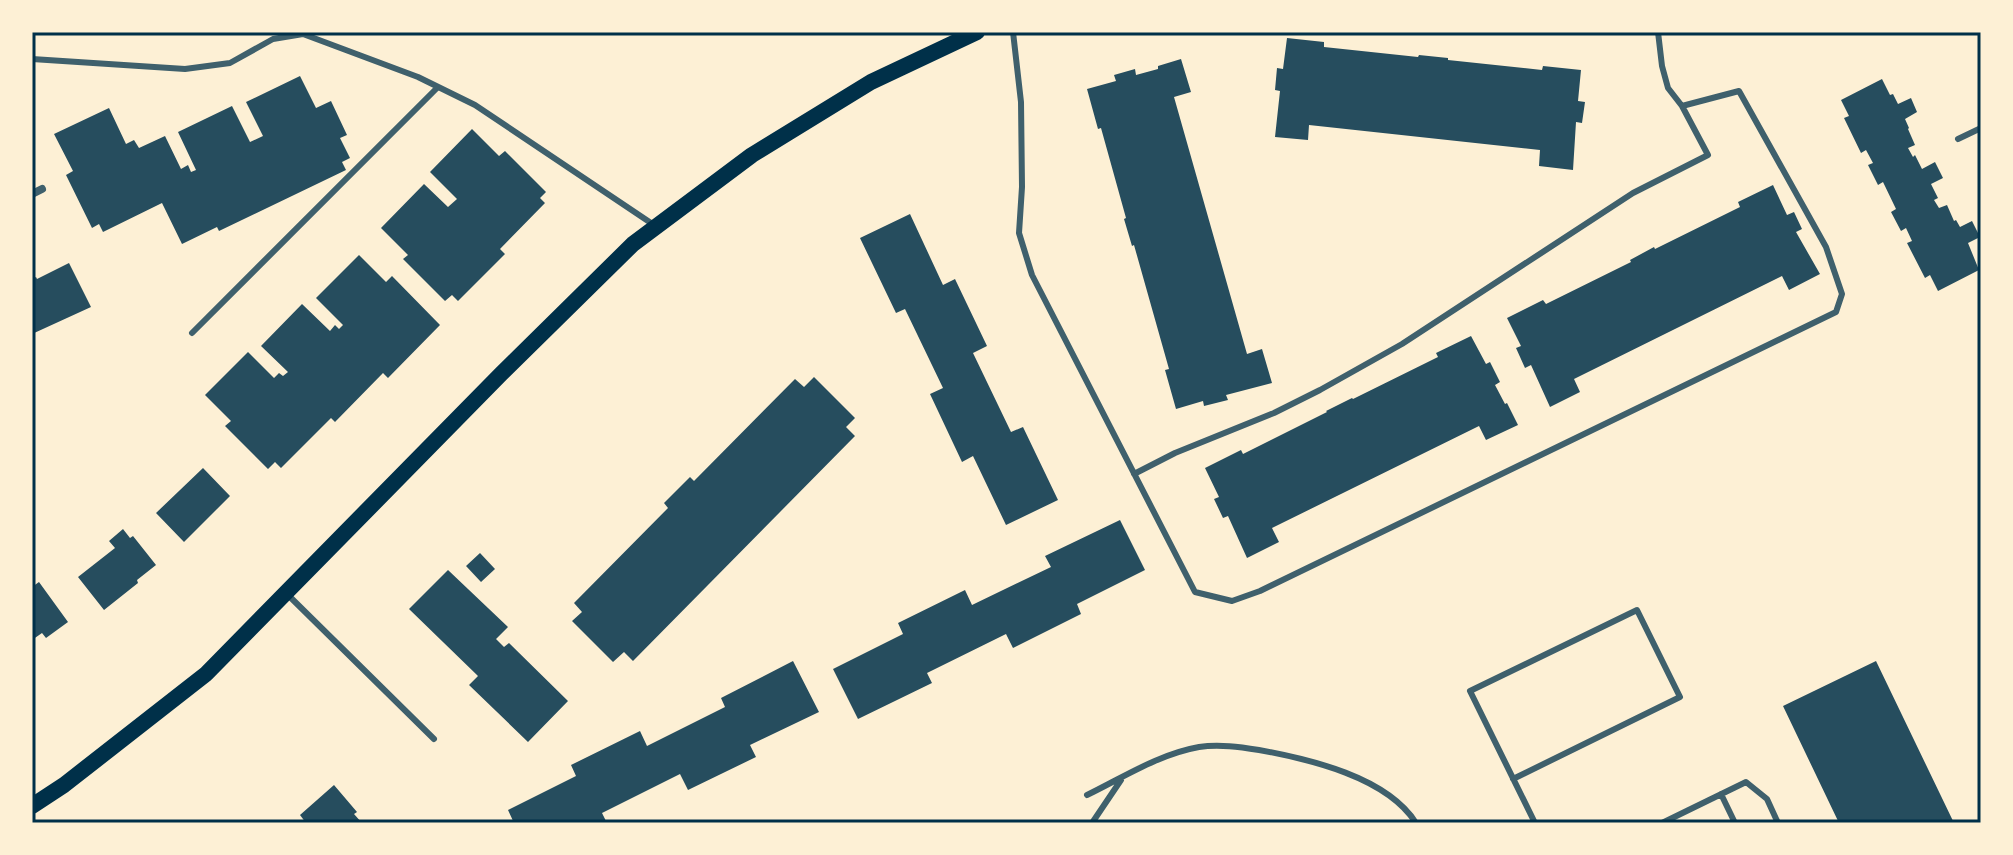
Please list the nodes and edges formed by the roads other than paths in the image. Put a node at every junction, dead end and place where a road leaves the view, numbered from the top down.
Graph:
1 (977, 32) edge
2 (1013, 32) edge
3 (1658, 32) edge
4 (32, 59) edge
5 (438, 87) junction
6 (1682, 106) junction
7 (1981, 128) edge
8 (1958, 139) dead end
9 (42, 189) dead end
10 (32, 194) edge
11 (656, 227) junction
12 (192, 333) dead end
13 (1134, 474) junction
14 (286, 593) junction
15 (434, 739) dead end
16 (1122, 778) junction
17 (1513, 779) junction
18 (1721, 794) junction
19 (1087, 795) dead end
20 (32, 806) edge
21 (1092, 823) edge
22 (1416, 823) edge
23 (1535, 823) edge
24 (1662, 823) edge
25 (1735, 823) edge
26 (1778, 823) edge

1 - 11 main road
2 - 13 lane
3 - 6 lane
4 - 5 lane
5 - 11 lane
5 - 12 lane
6 - 13 lane
6 - 13 lane
7 - 8 lane
9 - 10 street
11 - 14 main road
14 - 15 lane
14 - 20 main road
16 - 19 lane
16 - 21 lane
16 - 22 lane
17 - 17 lane
17 - 23 lane
18 - 24 lane
18 - 25 lane
18 - 26 lane

